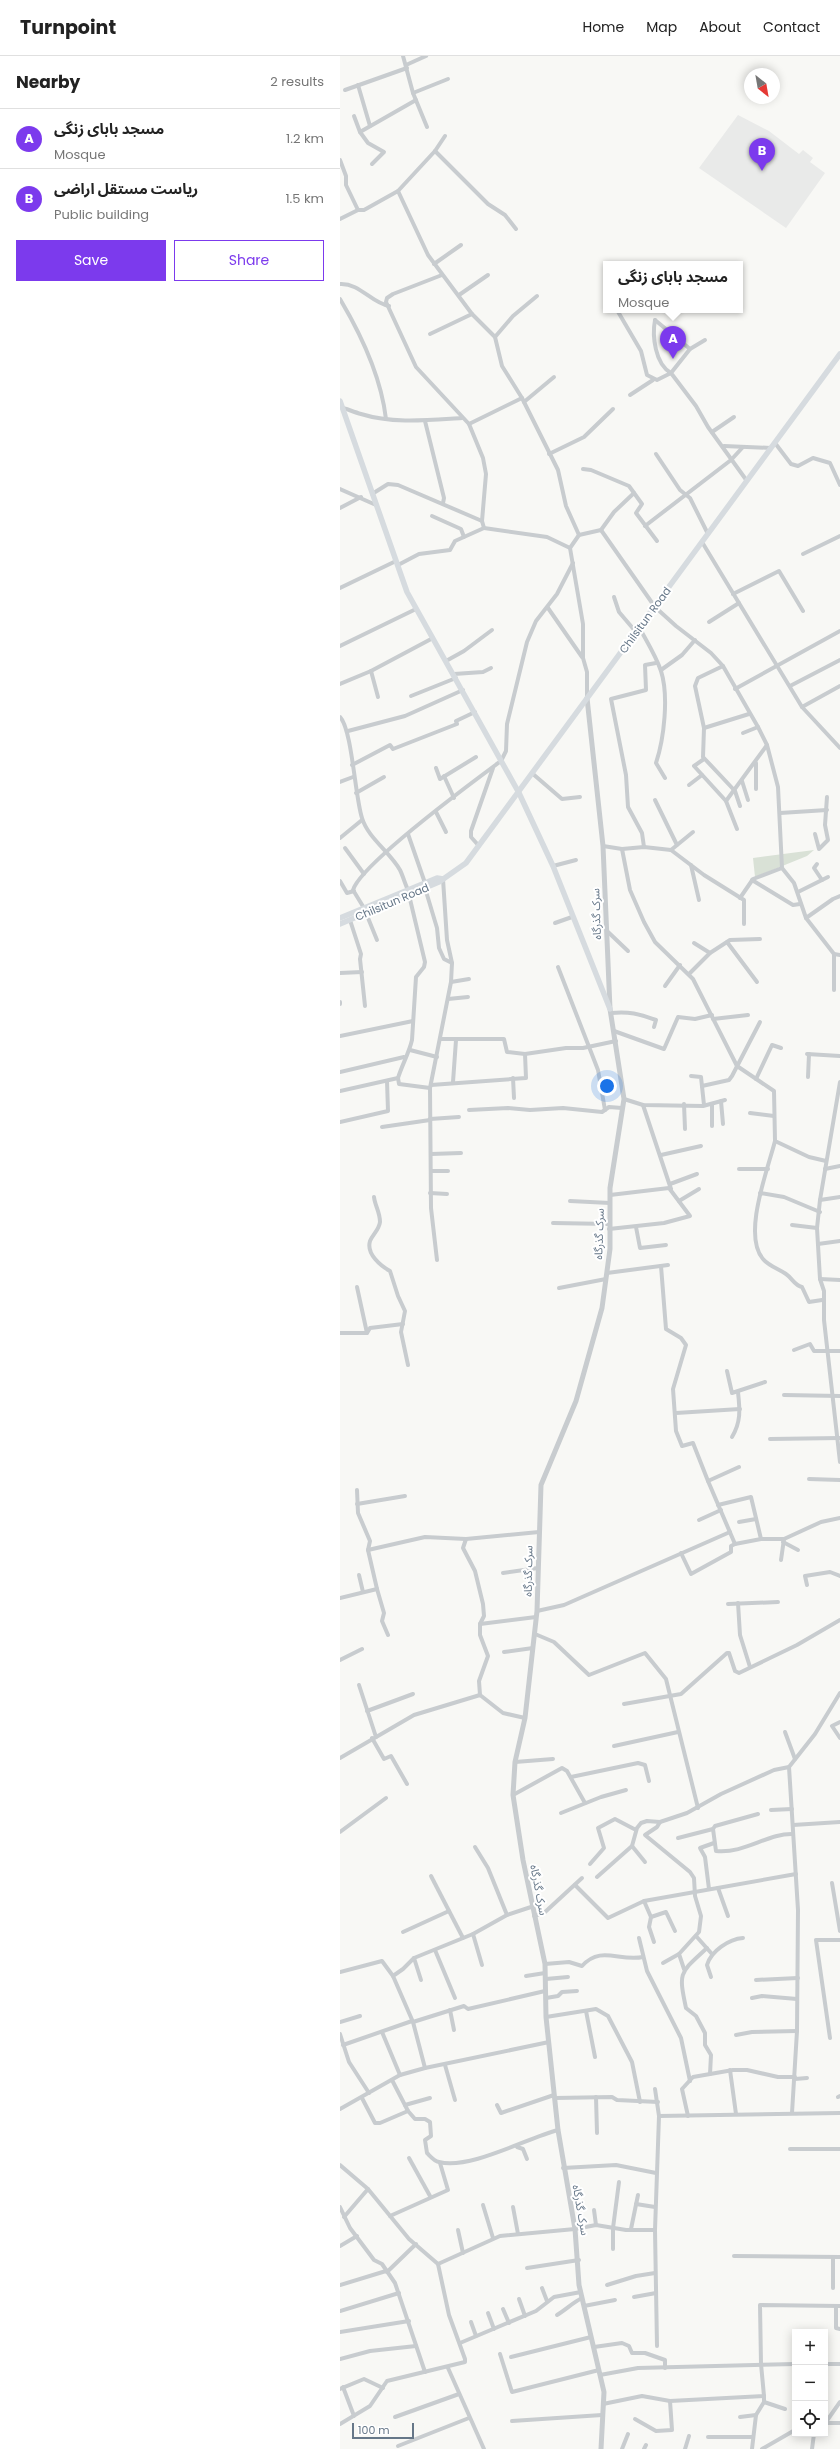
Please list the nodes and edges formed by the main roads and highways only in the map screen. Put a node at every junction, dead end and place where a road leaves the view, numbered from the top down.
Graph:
1 (840, 354) edge
2 (340, 401) edge
3 (341, 407) edge
4 (519, 793) junction
5 (365, 910) junction
6 (340, 918) edge
7 (340, 924) edge
8 (610, 1011) road end

1 - 4 main road, Chilsitun Road
2 - 3 main road
3 - 4 main road
4 - 5 main road, Chilsitun Road
4 - 8 main road
5 - 6 main road, Chilsitun Road
5 - 7 main road, Chilsitun Road

